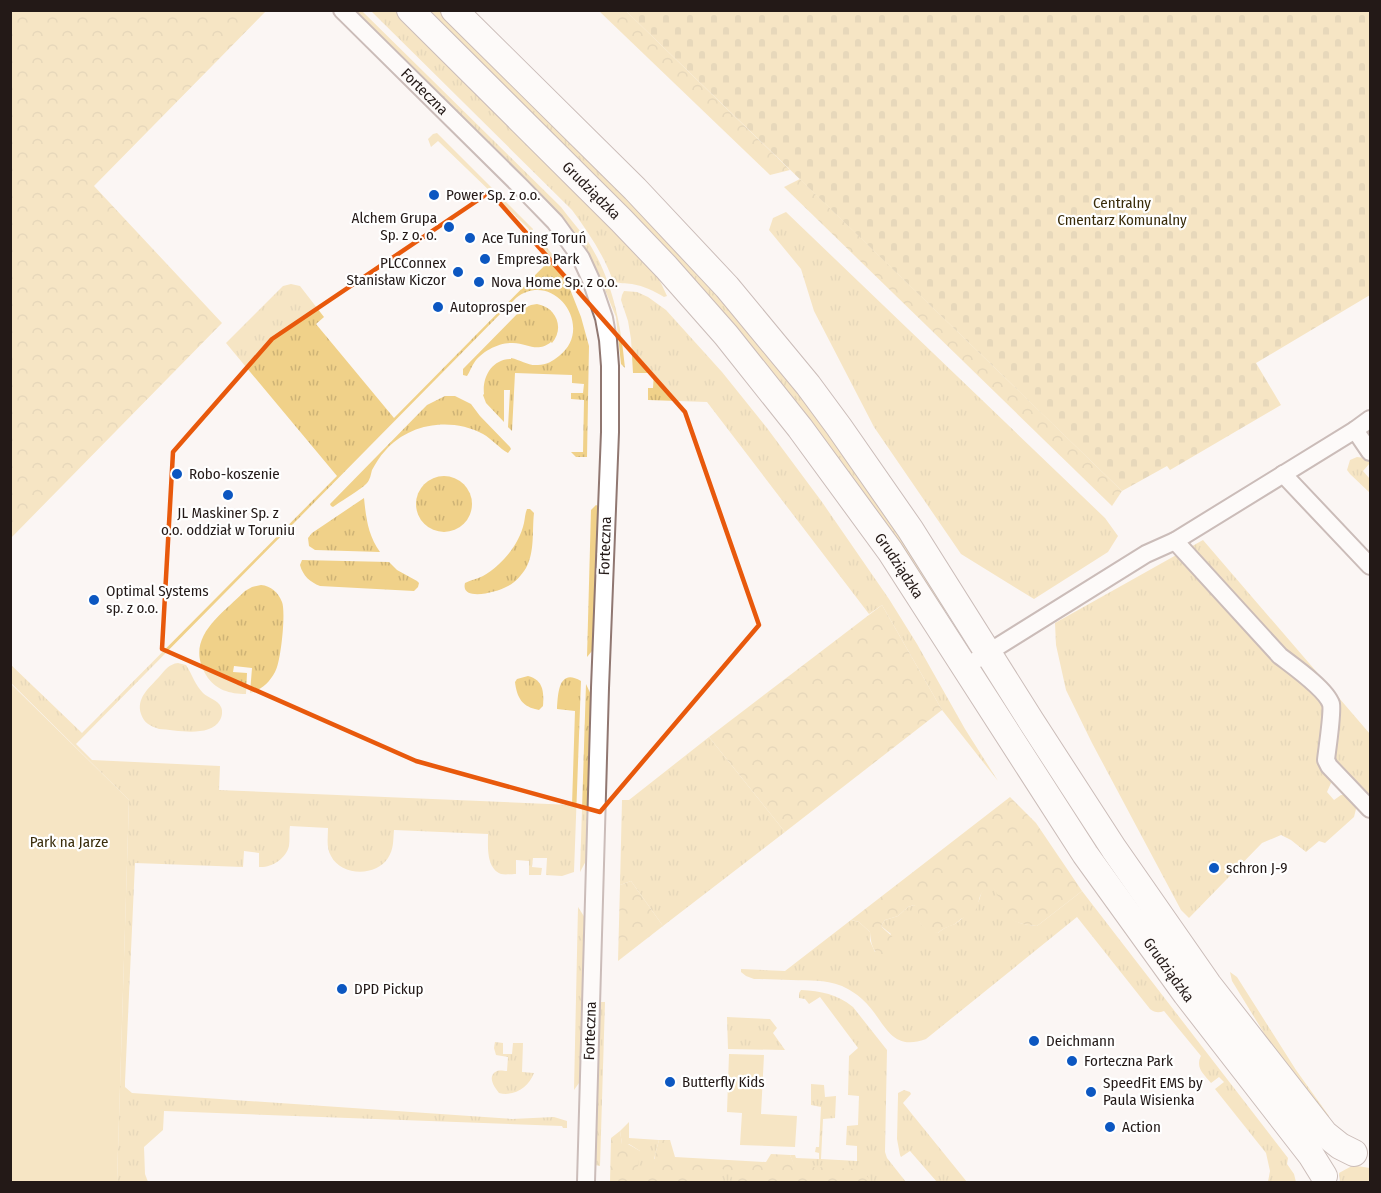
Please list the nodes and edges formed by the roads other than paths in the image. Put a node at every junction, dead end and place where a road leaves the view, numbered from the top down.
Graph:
1 (342, 10) edge
2 (410, 10) edge
3 (453, 10) edge
4 (1371, 419) edge
5 (1355, 429) junction
6 (1371, 452) edge
7 (1282, 474) junction
8 (1175, 541) junction
9 (1371, 566) edge
10 (988, 653) junction
11 (965, 667) junction
12 (1371, 809) edge
13 (1362, 1153) edge
14 (1323, 1179) edge
15 (586, 1182) edge

1 - 15 street, Forteczna
2 - 11 main road, Grudziądzka
3 - 10 main road, Grudziądzka
4 - 5 street
5 - 6 street
5 - 7 street
7 - 8 street
7 - 9 street
8 - 10 street
8 - 12 street
10 - 11 street
10 - 13 main road, Grudziądzka
11 - 14 main road, Grudziądzka
13 - 14 main road

